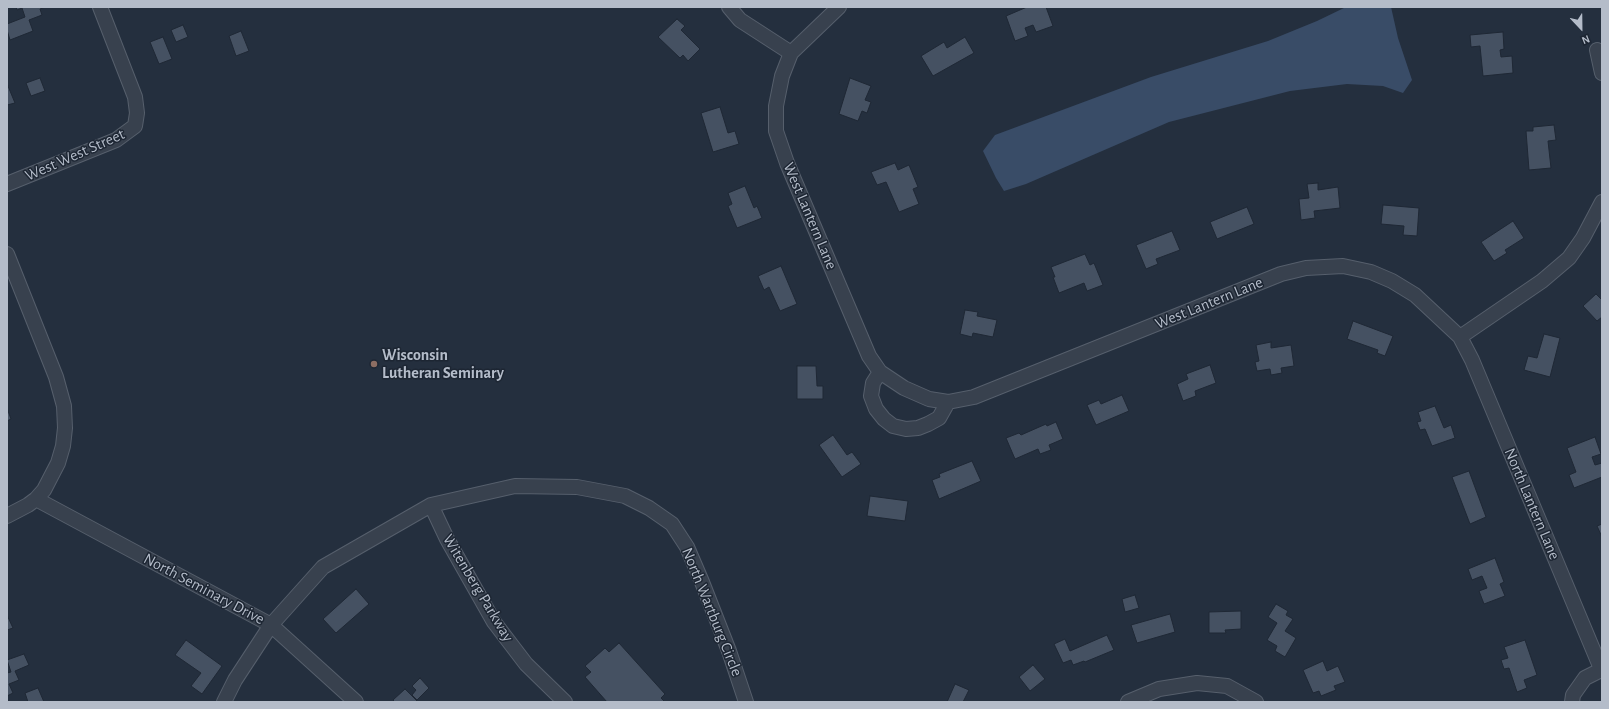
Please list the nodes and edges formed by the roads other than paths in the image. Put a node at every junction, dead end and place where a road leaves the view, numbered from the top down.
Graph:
1 (100, 7) edge
2 (729, 7) edge
3 (839, 7) edge
4 (1597, 50) dead end
5 (791, 52) junction
6 (1602, 73) edge
7 (7, 184) edge
8 (1602, 202) edge
9 (7, 254) edge
10 (1460, 337) junction
11 (880, 372) junction
12 (948, 402) junction
13 (36, 499) junction
14 (431, 505) junction
15 (7, 516) edge
16 (271, 625) junction
17 (1602, 671) edge
18 (224, 702) edge
19 (356, 702) edge
20 (565, 702) edge
21 (746, 702) edge
22 (1128, 702) edge
23 (1256, 702) edge
24 (1572, 702) edge

1 - 7 street, West West Street
2 - 5 street
3 - 5 street
4 - 6 street
5 - 11 street, West Lantern Lane
8 - 10 street
9 - 13 street
10 - 12 street, West Lantern Lane
10 - 17 street, North Lantern Lane
11 - 12 street, West Lantern Lane
11 - 12 street
13 - 15 street
13 - 16 street, North Seminary Drive
14 - 16 street, North Wartburg Circle
14 - 20 street, Witenberg Parkway
14 - 21 street, North Wartburg Circle
16 - 18 street, North Wartburg Circle
16 - 19 street, North Seminary Drive
17 - 24 street
22 - 23 street

